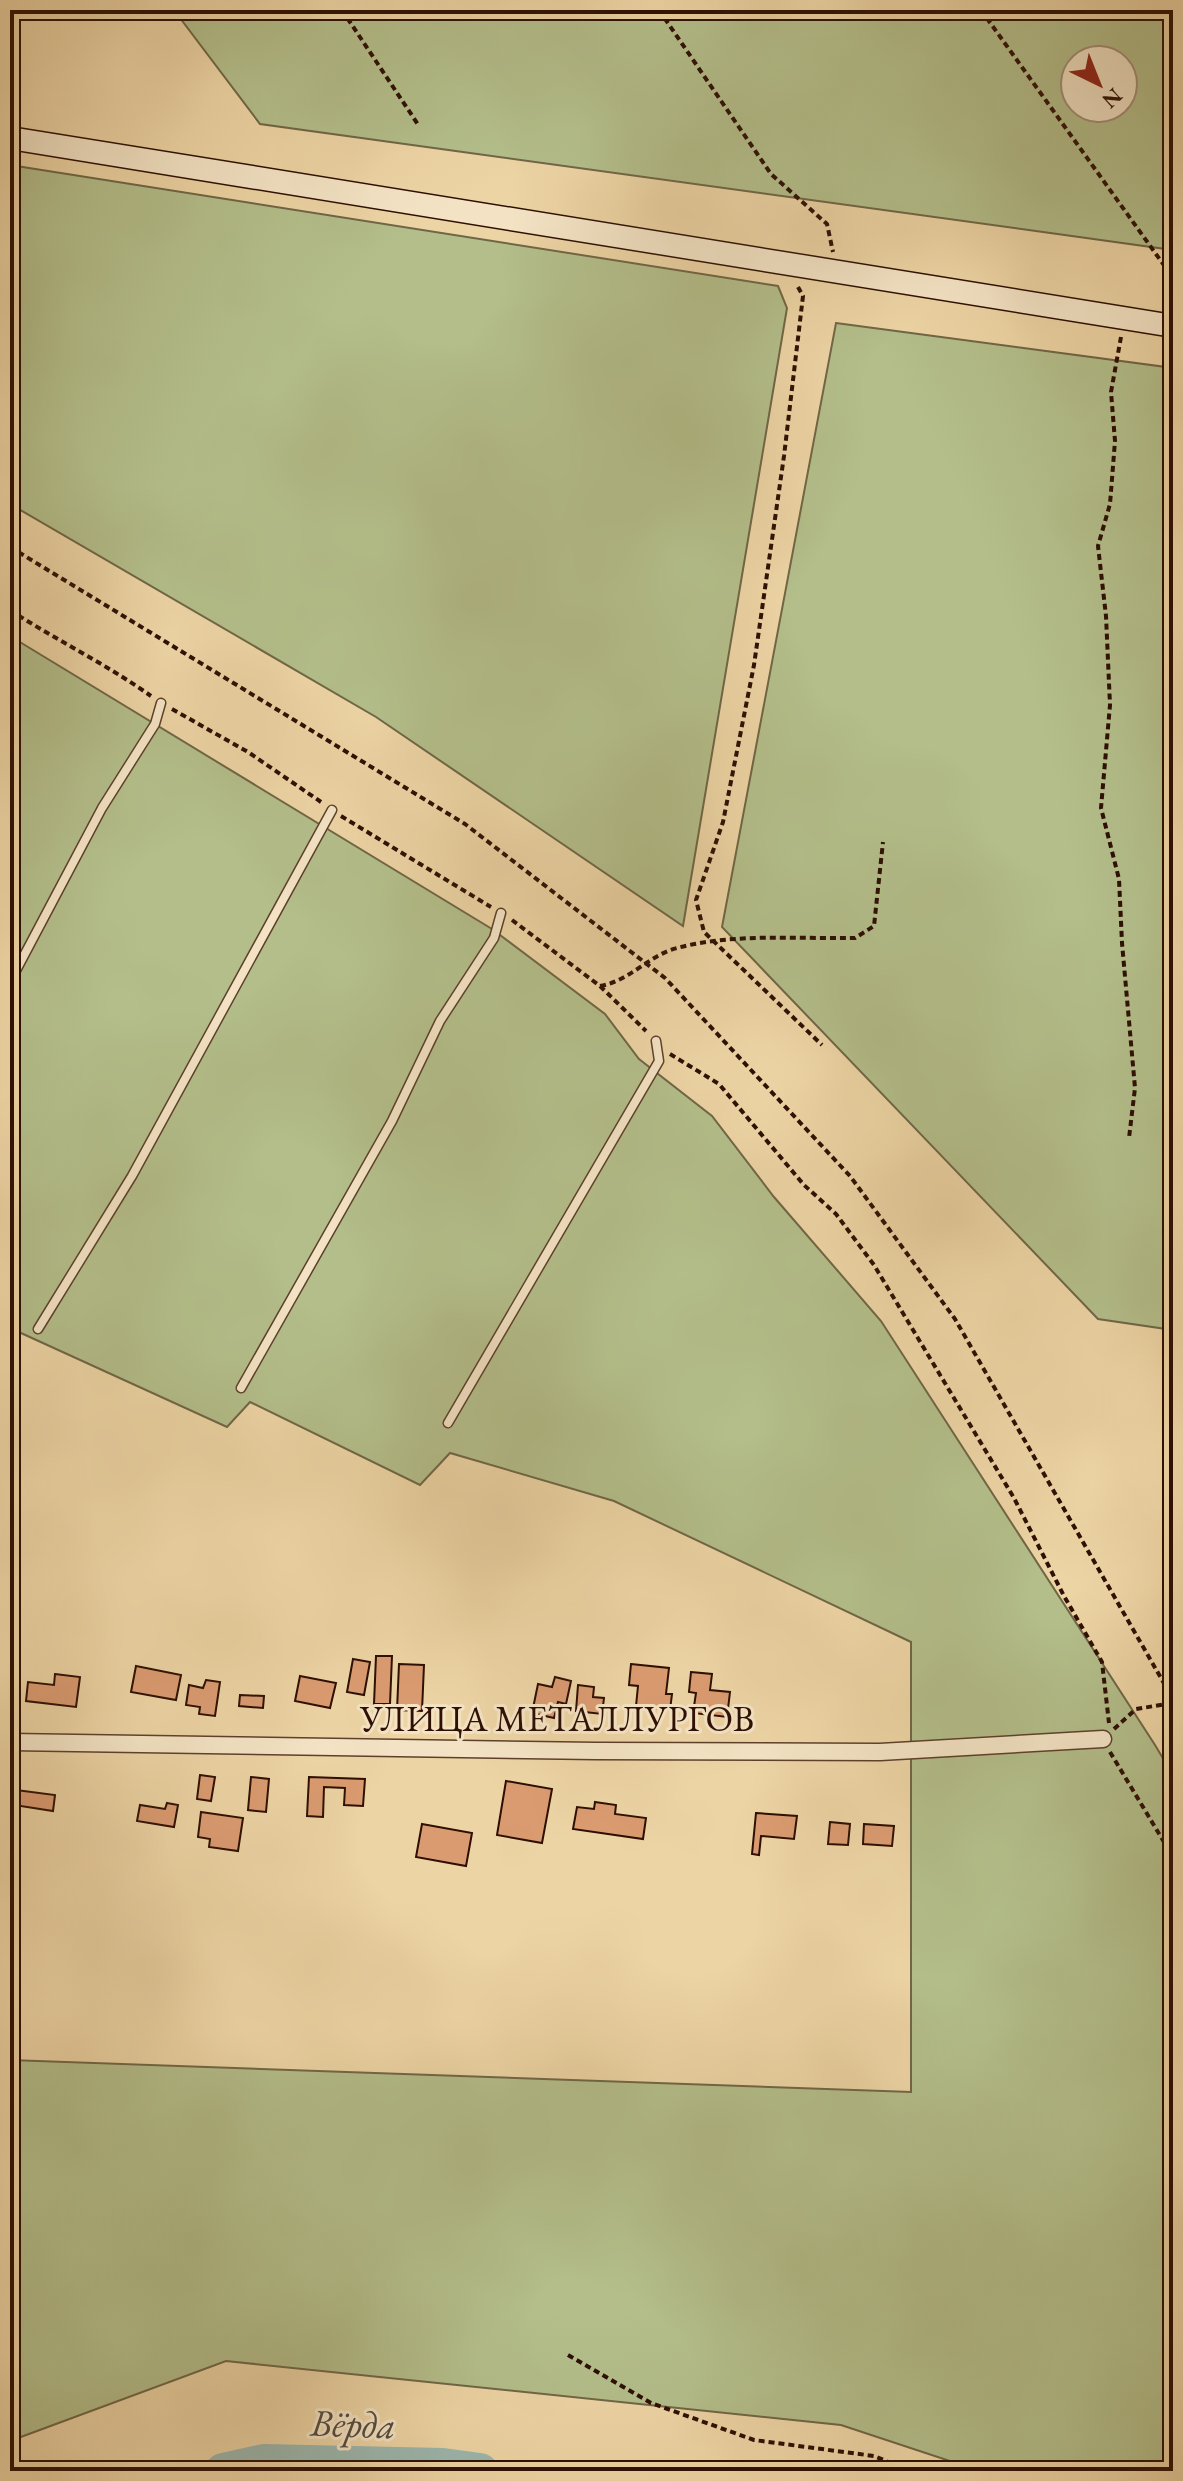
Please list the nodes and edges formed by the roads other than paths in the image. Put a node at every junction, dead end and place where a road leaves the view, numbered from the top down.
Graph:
1 (10, 138) edge
2 (1173, 326) edge
3 (161, 703) road end
4 (332, 810) road end
5 (501, 913) road end
6 (10, 982) edge
7 (656, 1041) road end
8 (38, 1329) dead end
9 (241, 1388) dead end
10 (448, 1423) dead end
11 (1103, 1739) road end
12 (10, 1742) edge

1 - 2 street
3 - 6 lane
4 - 8 lane
5 - 9 lane
7 - 10 lane
11 - 12 street, УЛИЦА МЕТАЛЛУРГОВ

